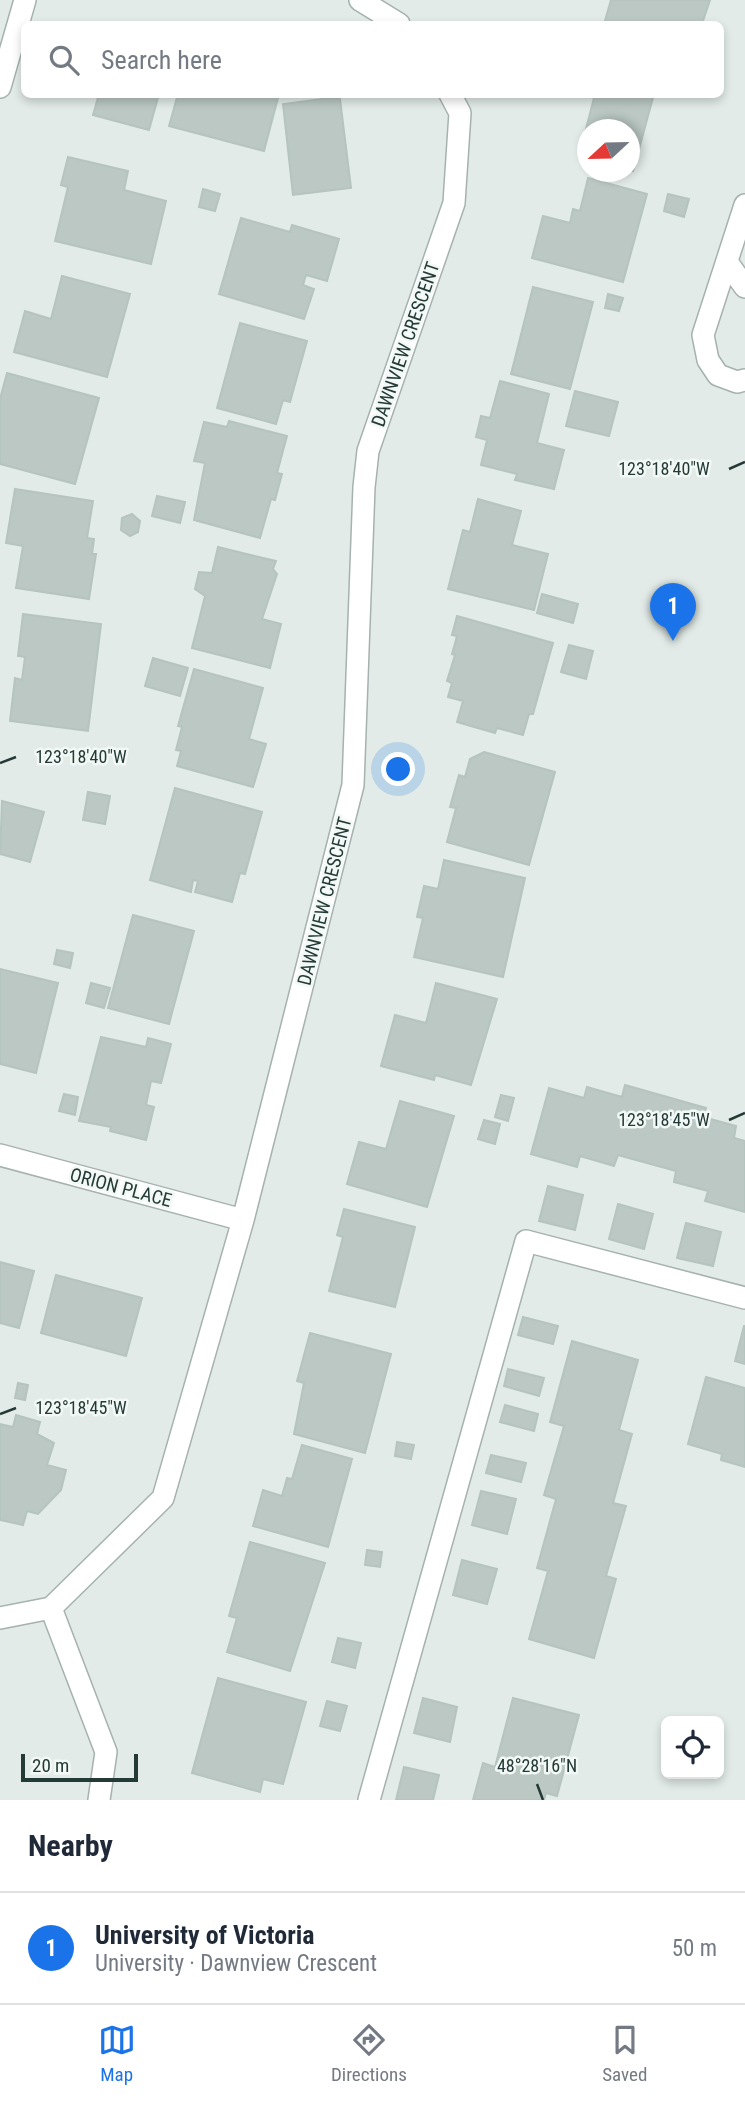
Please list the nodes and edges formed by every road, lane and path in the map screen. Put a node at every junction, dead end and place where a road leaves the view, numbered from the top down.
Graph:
1 (25, 0) edge
2 (360, 0) edge
3 (394, 21) edge
4 (0, 87) edge
5 (452, 98) edge
6 (745, 205) edge
7 (727, 262) junction
8 (745, 288) edge
9 (745, 380) edge
10 (0, 1155) edge
11 (243, 1220) junction
12 (745, 1298) edge
13 (51, 1608) junction
14 (0, 1618) edge
15 (99, 1800) edge
16 (369, 1800) edge

1 - 4 street
2 - 3 street
5 - 11 street, DAWNVIEW CRESCENT
6 - 7 street
7 - 8 street
7 - 9 street
10 - 11 street, ORION PLACE
11 - 13 street, DAWNVIEW CRESCENT
12 - 16 street
13 - 14 street
13 - 15 street

